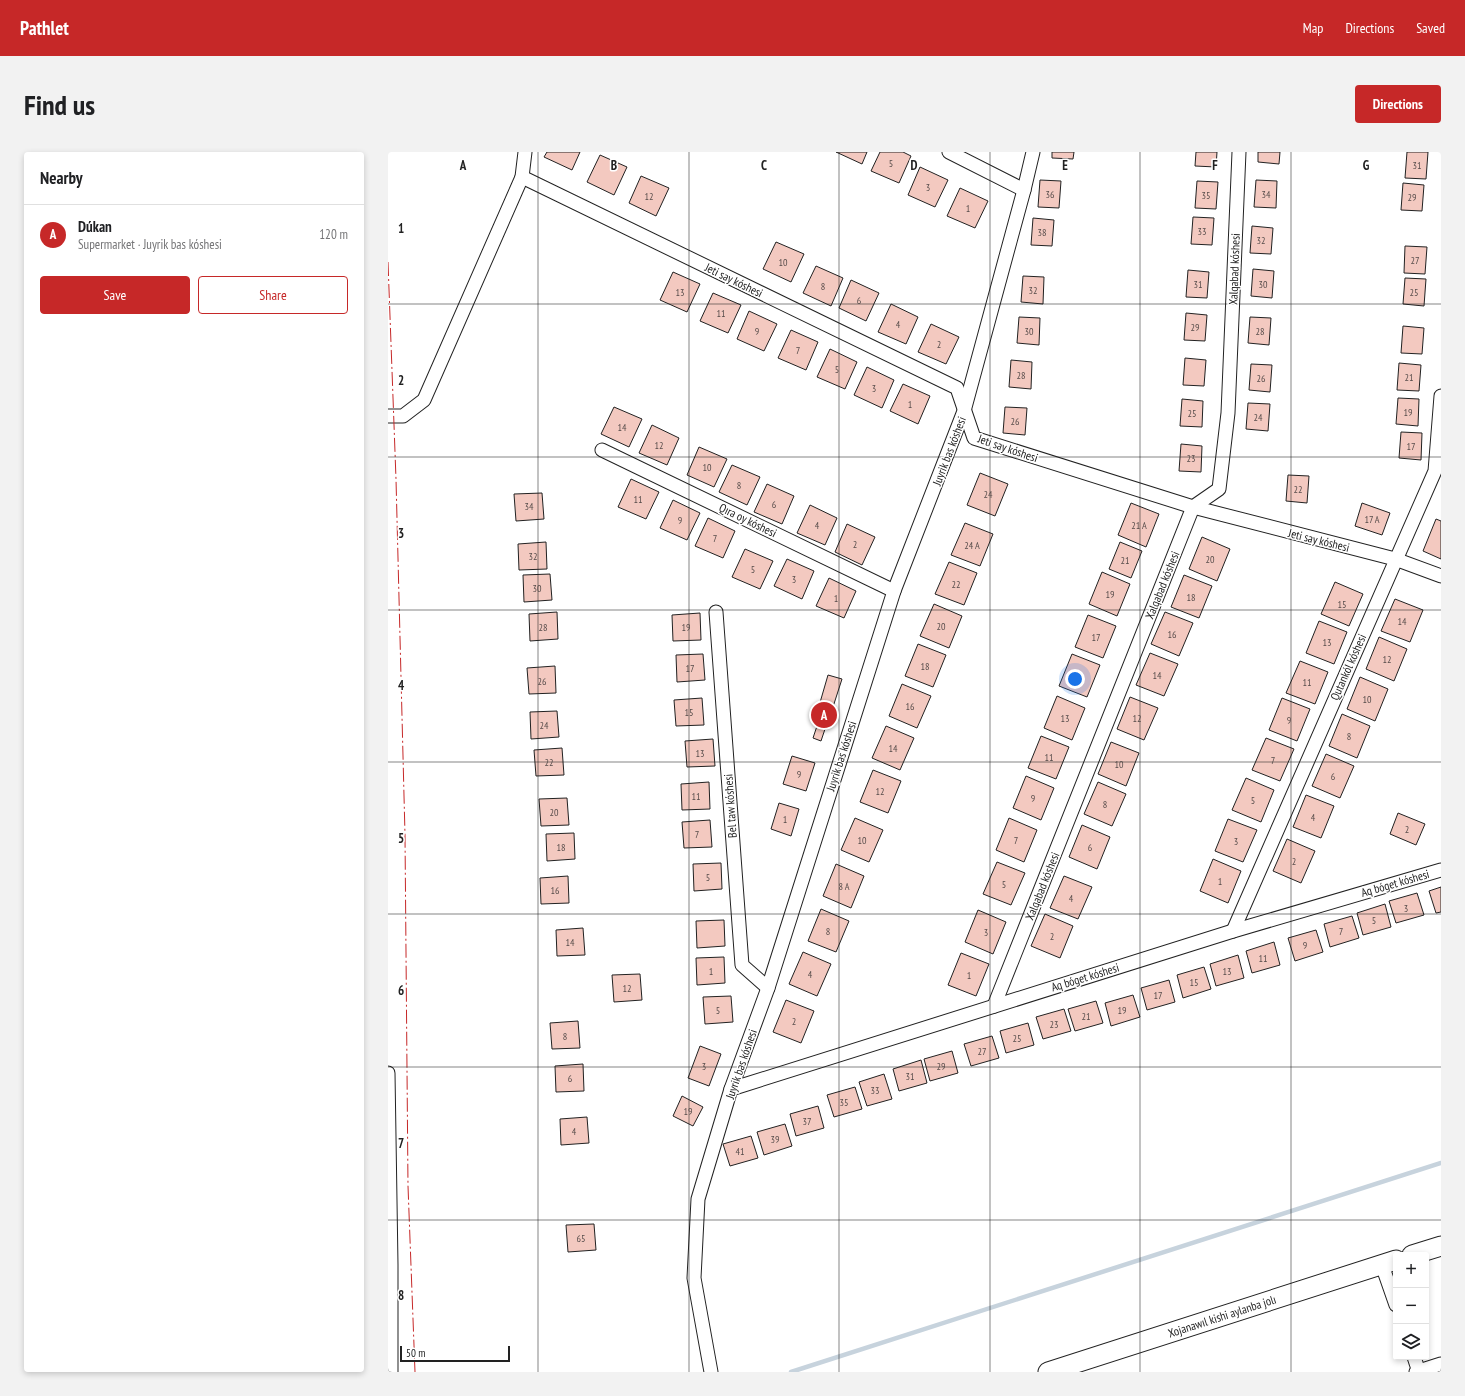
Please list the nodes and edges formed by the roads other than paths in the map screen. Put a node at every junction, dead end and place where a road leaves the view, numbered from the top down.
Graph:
1 (525, 152) edge
2 (949, 152) edge
3 (1033, 152) edge
4 (1239, 152) edge
5 (522, 177) junction
6 (1024, 190) junction
7 (1441, 396) edge
8 (964, 411) junction
9 (388, 416) edge
10 (602, 450) dead end
11 (1193, 507) junction
12 (1395, 559) junction
13 (1441, 576) edge
14 (894, 591) junction
15 (716, 612) dead end
16 (1441, 870) edge
17 (1233, 931) junction
18 (768, 988) junction
19 (994, 1006) junction
20 (388, 1073) edge
21 (731, 1089) junction
22 (1441, 1246) edge
23 (1422, 1252) edge
24 (1389, 1263) edge
25 (390, 1265) edge
26 (1393, 1288) edge
27 (1415, 1360) edge
28 (1441, 1364) edge
29 (708, 1370) edge
30 (391, 1372) edge
31 (1048, 1372) edge
32 (1418, 1372) edge

1 - 5 street
2 - 6 street
3 - 6 street, Juyrik bas kóshesi
4 - 11 street, Xalqabad kóshesi
5 - 8 street, Jeti say kóshesi
5 - 9 street
6 - 8 street, Juyrik bas kóshesi
7 - 12 street, Qutankól kóshesi
8 - 11 street, Jeti say kóshesi
8 - 14 street, Juyrik bas kóshesi
10 - 14 street, Qıra oy kóshesi
11 - 12 street, Jeti say kóshesi
11 - 19 street, Xalqabad kóshesi
12 - 13 street, Jeti say kóshesi
12 - 17 street, Qutankól kóshesi
14 - 18 street, Juyrik bas kóshesi
15 - 18 street, Bel taw kóshesi
16 - 17 street, Aq bóget kóshesi
17 - 19 street, Aq bóget kóshesi
18 - 21 street, Juyrik bas kóshesi
19 - 21 street, Aq bóget kóshesi
20 - 25 street
21 - 29 street, Juyrik bas kóshesi
22 - 23 main road
24 - 26 street
24 - 31 main road, Xojanawıl kishi aylanba jolı
25 - 30 street
27 - 32 street
28 - 32 street

